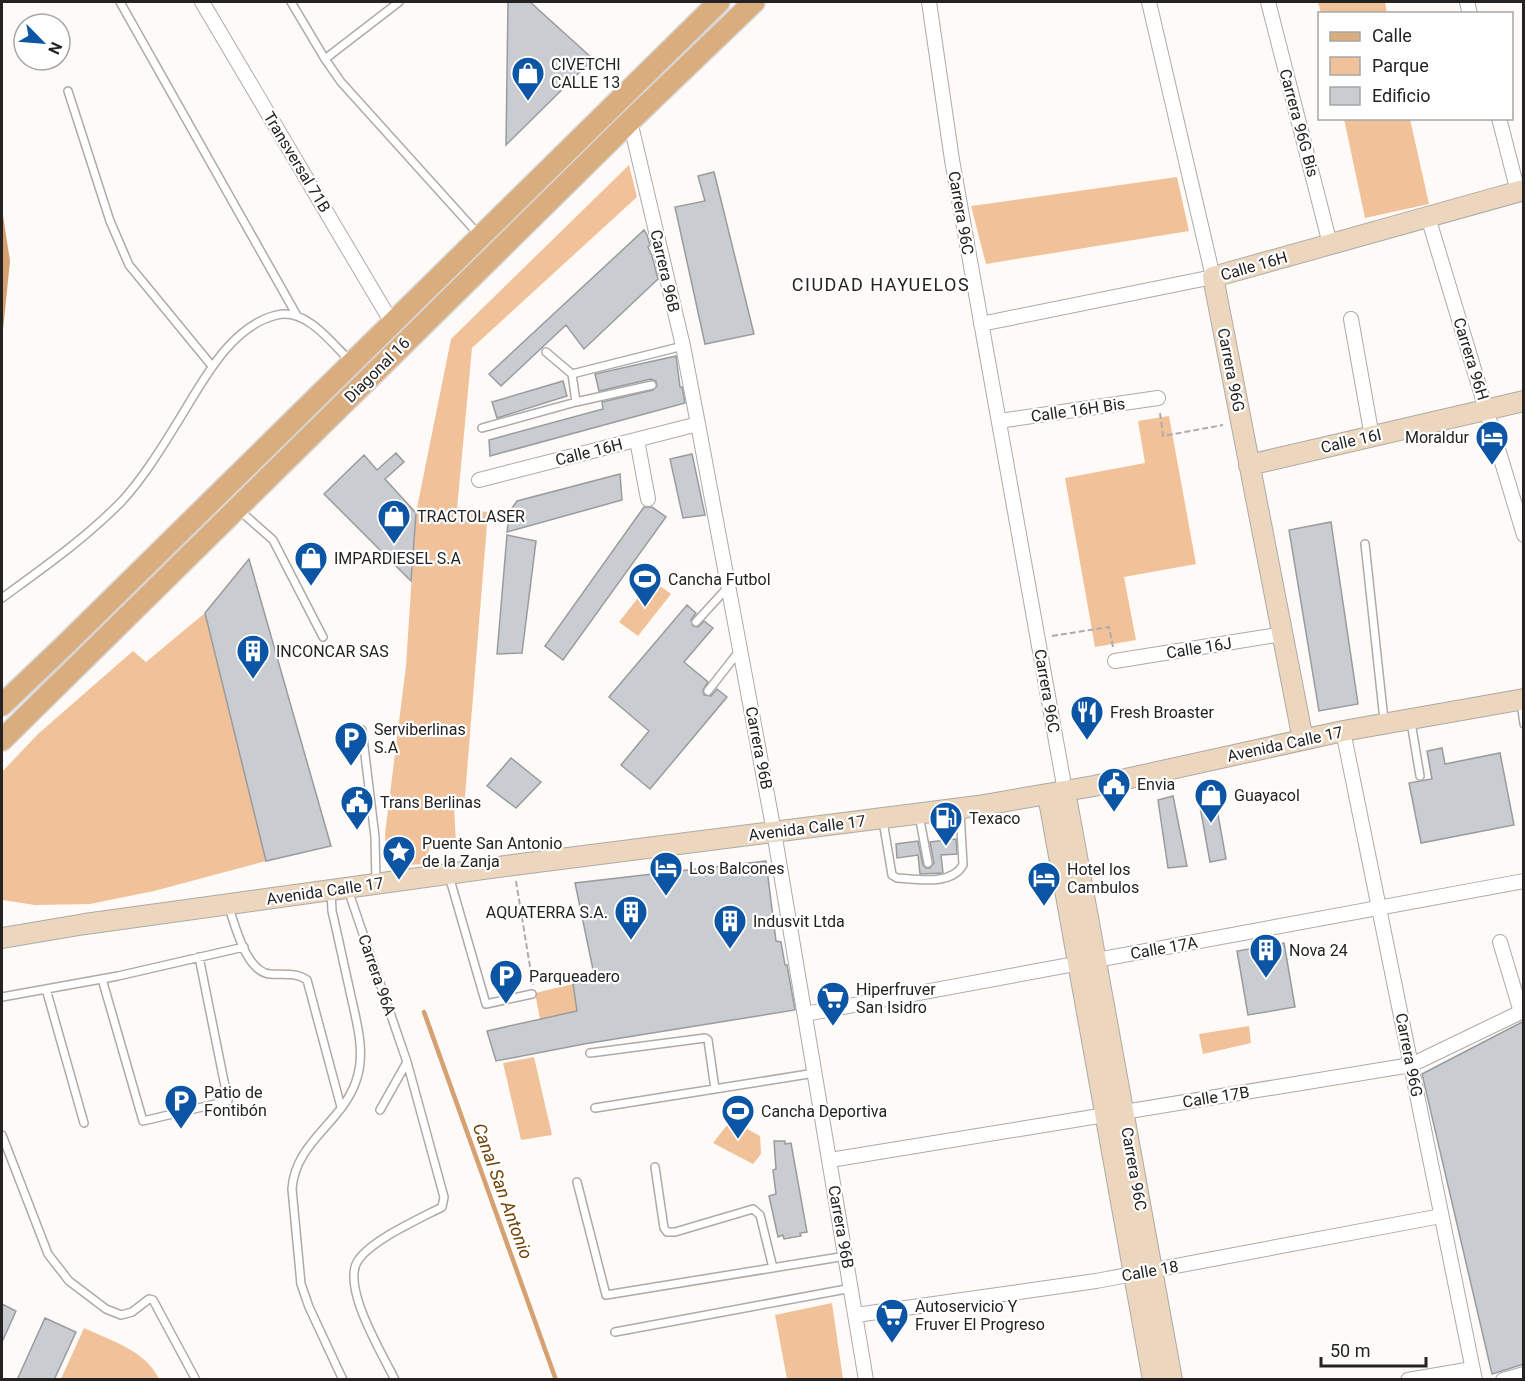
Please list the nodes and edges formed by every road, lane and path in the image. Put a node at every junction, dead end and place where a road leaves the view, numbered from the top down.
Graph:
1 (120, 2) edge
2 (202, 2) edge
3 (291, 2) edge
4 (399, 2) edge
5 (719, 2) edge
6 (754, 2) edge
7 (929, 2) edge
8 (1149, 2) edge
9 (1268, 2) edge
10 (325, 59) junction
11 (68, 91) dead end
12 (1500, 120) edge
13 (630, 121) junction
14 (1521, 191) edge
15 (1428, 217) junction
16 (480, 236) junction
17 (1330, 244) junction
18 (1213, 277) junction
19 (296, 314) junction
20 (1351, 319) dead end
21 (392, 323) junction
22 (981, 324) junction
23 (683, 346) junction
24 (546, 352) dead end
25 (352, 362) junction
26 (212, 366) junction
27 (572, 374) junction
28 (652, 385) dead end
29 (1158, 398) joint
30 (1524, 401) edge
31 (576, 402) junction
32 (1486, 410) junction
33 (999, 421) junction
34 (1241, 422) junction
35 (698, 424) junction
36 (482, 428) dead end
37 (1372, 437) junction
38 (637, 440) junction
39 (1250, 465) junction
40 (479, 480) dead end
41 (648, 499) dead end
42 (237, 508) junction
43 (1524, 535) edge
44 (1365, 544) dead end
45 (728, 587) junction
46 (2, 598) edge
47 (696, 622) dead end
48 (1283, 634) junction
49 (323, 638) dead end
50 (1038, 639) junction
51 (740, 650) junction
52 (1116, 661) joint
53 (708, 692) dead end
54 (1522, 699) edge
55 (2, 705) edge
56 (1411, 719) junction
57 (1384, 724) junction
58 (1524, 724) edge
59 (362, 729) dead end
60 (1343, 731) junction
61 (2, 740) edge
62 (1303, 740) junction
63 (1420, 776) dead end
64 (1056, 793) junction
65 (959, 808) junction
66 (919, 814) junction
67 (883, 818) junction
68 (774, 832) junction
69 (928, 862) dead end
70 (448, 874) junction
71 (515, 879) dead end
72 (1524, 881) edge
73 (376, 885) junction
74 (339, 890) junction
75 (228, 905) junction
76 (1379, 908) junction
77 (85, 924) junction
78 (2, 926) edge
79 (2, 938) edge
80 (1500, 942) dead end
81 (244, 946) junction
82 (199, 957) junction
83 (1087, 962) junction
84 (102, 979) junction
85 (45, 989) junction
86 (532, 994) joint
87 (2, 997) edge
88 (805, 1014) junction
89 (590, 1053) dead end
90 (406, 1062) junction
91 (1411, 1065) junction
92 (815, 1073) junction
93 (716, 1089) junction
94 (341, 1107) junction
95 (595, 1108) dead end
96 (380, 1110) dead end
97 (1114, 1114) junction
98 (84, 1123) dead end
99 (2, 1135) edge
100 (830, 1160) junction
101 (655, 1167) dead end
102 (578, 1182) dead end
103 (1441, 1216) junction
104 (846, 1256) junction
105 (773, 1268) junction
106 (1143, 1272) junction
107 (852, 1288) junction
108 (856, 1315) junction
109 (615, 1332) dead end
110 (1473, 1374) edge
111 (1524, 1374) edge
112 (196, 1380) edge
113 (343, 1380) edge
114 (395, 1380) edge
115 (866, 1380) edge
116 (1153, 1380) edge
117 (1172, 1380) edge
118 (1408, 1380) edge
119 (1503, 1380) edge

1 - 19 lane
2 - 21 street, Transversal 71B
3 - 10 lane
4 - 10 lane
5 - 16 main road, Diagonal 16
6 - 13 main road, Diagonal 16
7 - 22 street, Carrera 96C
8 - 18 street, Carrera 96G
9 - 17 street, Carrera 96G Bis
10 - 16 lane
11 - 26 lane
12 - 14 street
13 - 23 street, Carrera 96B
13 - 42 main road, Diagonal 16
14 - 15 street, Calle 16H
15 - 17 street, Calle 16H
15 - 32 street, Carrera 96H
16 - 21 main road, Diagonal 16
17 - 18 street, Calle 16H
18 - 22 street, Calle 16H
18 - 34 street, Carrera 96G
19 - 25 lane
19 - 26 lane
20 - 37 street
21 - 25 main road, Diagonal 16
22 - 33 street, Carrera 96C
23 - 27 lane
23 - 35 street, Carrera 96B
24 - 27 lane
25 - 55 main road, Diagonal 16
26 - 46 lane
27 - 31 lane
28 - 31 lane
29 - 33 street, Calle 16H Bis
29 - 34 path
30 - 32 street, Calle 16I
31 - 36 lane
32 - 37 street, Calle 16I
32 - 43 street, Carrera 96H
33 - 50 street, Carrera 96C
34 - 39 street, Carrera 96G
35 - 38 street, Calle 16H
35 - 45 street, Carrera 96B
37 - 39 street, Calle 16I
38 - 40 street, Calle 16H
38 - 41 street
39 - 48 street, Carrera 96G
42 - 49 lane
42 - 61 main road, Diagonal 16
44 - 57 lane
45 - 47 lane
45 - 51 street, Carrera 96B
48 - 52 street, Calle 16J
48 - 62 street, Carrera 96G
50 - 52 path
50 - 64 street, Carrera 96C
51 - 53 lane
51 - 68 street, Carrera 96B
54 - 56 street, Avenida Calle 17
54 - 58 lane
56 - 57 street, Avenida Calle 17
56 - 63 lane
57 - 60 street, Avenida Calle 17
59 - 73 lane
60 - 62 street, Avenida Calle 17
60 - 76 street, Carrera 96G
62 - 64 street, Avenida Calle 17
64 - 65 street, Avenida Calle 17
64 - 83 street, Carrera 96C
65 - 66 street, Avenida Calle 17
65 - 67 lane
66 - 67 street, Avenida Calle 17
66 - 69 lane
67 - 68 street, Avenida Calle 17
68 - 70 street, Avenida Calle 17
68 - 88 street, Carrera 96B
70 - 73 street, Avenida Calle 17
70 - 86 lane
71 - 86 path
72 - 76 street, Calle 17A
73 - 74 street, Avenida Calle 17
74 - 75 street, Avenida Calle 17
74 - 90 lane, Carrera 96A
74 - 94 lane
75 - 77 street, Avenida Calle 17
75 - 81 lane
76 - 83 street, Calle 17A
76 - 91 street, Carrera 96G
77 - 78 street, Avenida Calle 17
77 - 79 street, Avenida Calle 17
80 - 91 street, Calle 17B
81 - 82 lane
81 - 94 lane
82 - 84 lane
82 - 84 lane
83 - 88 street, Calle 17A
83 - 97 street, Carrera 96C
84 - 85 lane
85 - 87 lane
85 - 98 lane
88 - 92 street, Carrera 96B
89 - 93 lane
90 - 96 lane
90 - 114 lane, Carrera 96A
91 - 97 street, Calle 17B
91 - 103 street, Carrera 96G
92 - 93 lane
92 - 100 street, Carrera 96B
93 - 95 lane
94 - 113 lane
97 - 100 street, Calle 17B
97 - 106 street, Carrera 96C
99 - 112 lane
100 - 104 street, Carrera 96B
101 - 105 lane
102 - 105 lane
103 - 106 street, Calle 18
103 - 110 street, Carrera 96G
104 - 105 lane
104 - 107 street, Carrera 96B
106 - 108 street, Calle 18
106 - 116 street, Carrera 96C
106 - 117 street, Carrera 96C
107 - 108 street, Carrera 96B
107 - 109 lane
108 - 115 street, Carrera 96B
110 - 118 street
111 - 119 street

